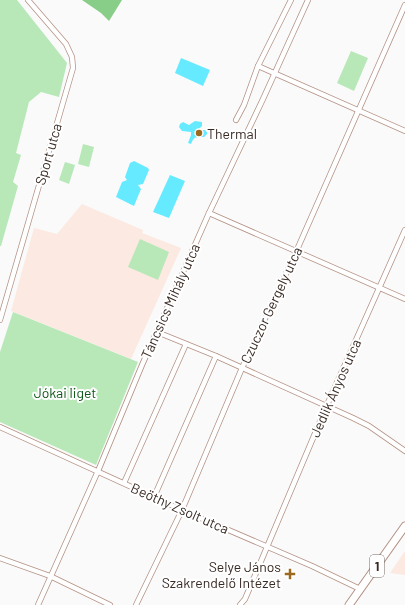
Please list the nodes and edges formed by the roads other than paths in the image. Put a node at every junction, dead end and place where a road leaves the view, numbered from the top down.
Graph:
1 (28, 0) edge
2 (291, 0) edge
3 (308, 0) edge
4 (405, 5) edge
5 (404, 12) edge
6 (258, 66) junction
7 (275, 74) junction
8 (359, 111) junction
9 (236, 120) dead end
10 (405, 131) edge
11 (210, 214) junction
12 (405, 230) edge
13 (296, 252) junction
14 (380, 288) junction
15 (405, 299) edge
16 (0, 320) edge
17 (157, 332) junction
18 (186, 344) junction
19 (216, 356) junction
20 (242, 368) junction
21 (327, 405) junction
22 (0, 427) edge
23 (405, 450) edge
24 (98, 471) junction
25 (124, 483) junction
26 (154, 497) junction
27 (182, 510) junction
28 (405, 526) edge
29 (267, 546) junction
30 (0, 558) edge
31 (50, 576) junction
32 (360, 589) junction
33 (38, 605) edge
34 (110, 605) edge
35 (136, 605) edge
36 (240, 605) edge
37 (349, 605) edge

1 - 16 street, Sport utca
2 - 6 street
3 - 7 street, Táncsics Mihály utca
4 - 5 street, Czuczor Gergely utca
5 - 8 street, Czuczor Gergely utca
6 - 7 street
6 - 9 street
7 - 8 street
7 - 11 street, Táncsics Mihály utca
8 - 10 street
8 - 13 street, Czuczor Gergely utca
11 - 13 street
11 - 17 street, Táncsics Mihály utca
12 - 14 street, Jedlik Ányos utca
13 - 14 street
13 - 20 street, Czuczor Gergely utca
14 - 15 street
14 - 21 street, Jedlik Ányos utca
17 - 18 street
17 - 24 street, Táncsics Mihály utca
18 - 19 street
18 - 25 street
19 - 20 street
19 - 26 street
20 - 21 street
20 - 27 street, Czuczor Gergely utca
21 - 23 street
21 - 29 street, Jedlik Ányos utca
22 - 24 street, Beöthy Zsolt utca
24 - 25 street, Beöthy Zsolt utca
24 - 31 street, Táncsics Mihály utca
25 - 26 street, Beöthy Zsolt utca
26 - 27 street, Beöthy Zsolt utca
27 - 29 street, Beöthy Zsolt utca
27 - 35 street, Czuczor Gergely utca
28 - 32 main road, 1
29 - 32 street, Beöthy Zsolt utca
29 - 36 street, Jedlik Ányos utca
30 - 31 street
31 - 33 street, Táncsics Mihály utca
31 - 34 street
32 - 37 main road, 1

